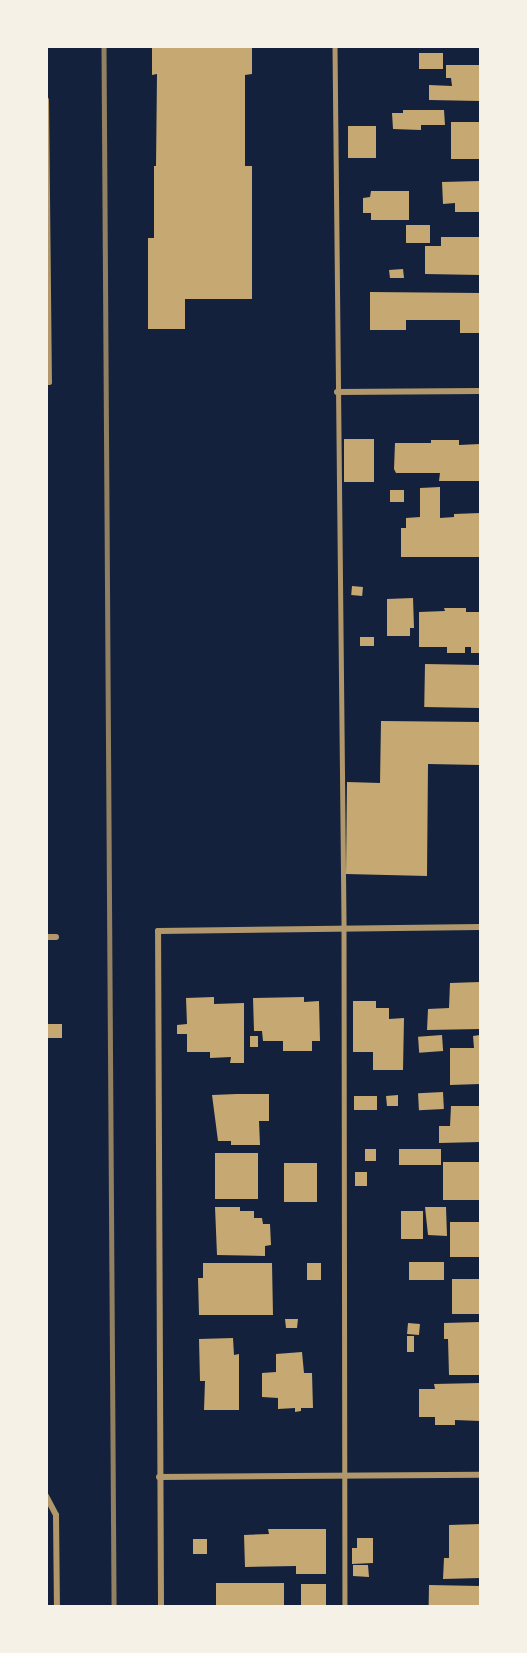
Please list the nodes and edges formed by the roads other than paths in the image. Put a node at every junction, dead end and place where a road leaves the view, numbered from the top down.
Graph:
1 (334, 46) edge
2 (46, 100) edge
3 (48, 382) edge
4 (480, 391) edge
5 (337, 392) junction
6 (344, 927) junction
7 (480, 927) edge
8 (46, 937) edge
9 (56, 937) dead end
10 (480, 1475) edge
11 (345, 1476) junction
12 (159, 1477) junction
13 (47, 1496) edge
14 (57, 1606) edge
15 (161, 1606) edge
16 (345, 1606) edge

1 - 5 lane
2 - 3 street
4 - 5 street
5 - 6 lane
6 - 7 street
6 - 11 lane
6 - 12 street
8 - 9 street
10 - 11 street
11 - 12 street
11 - 16 lane
12 - 15 street
13 - 14 street

